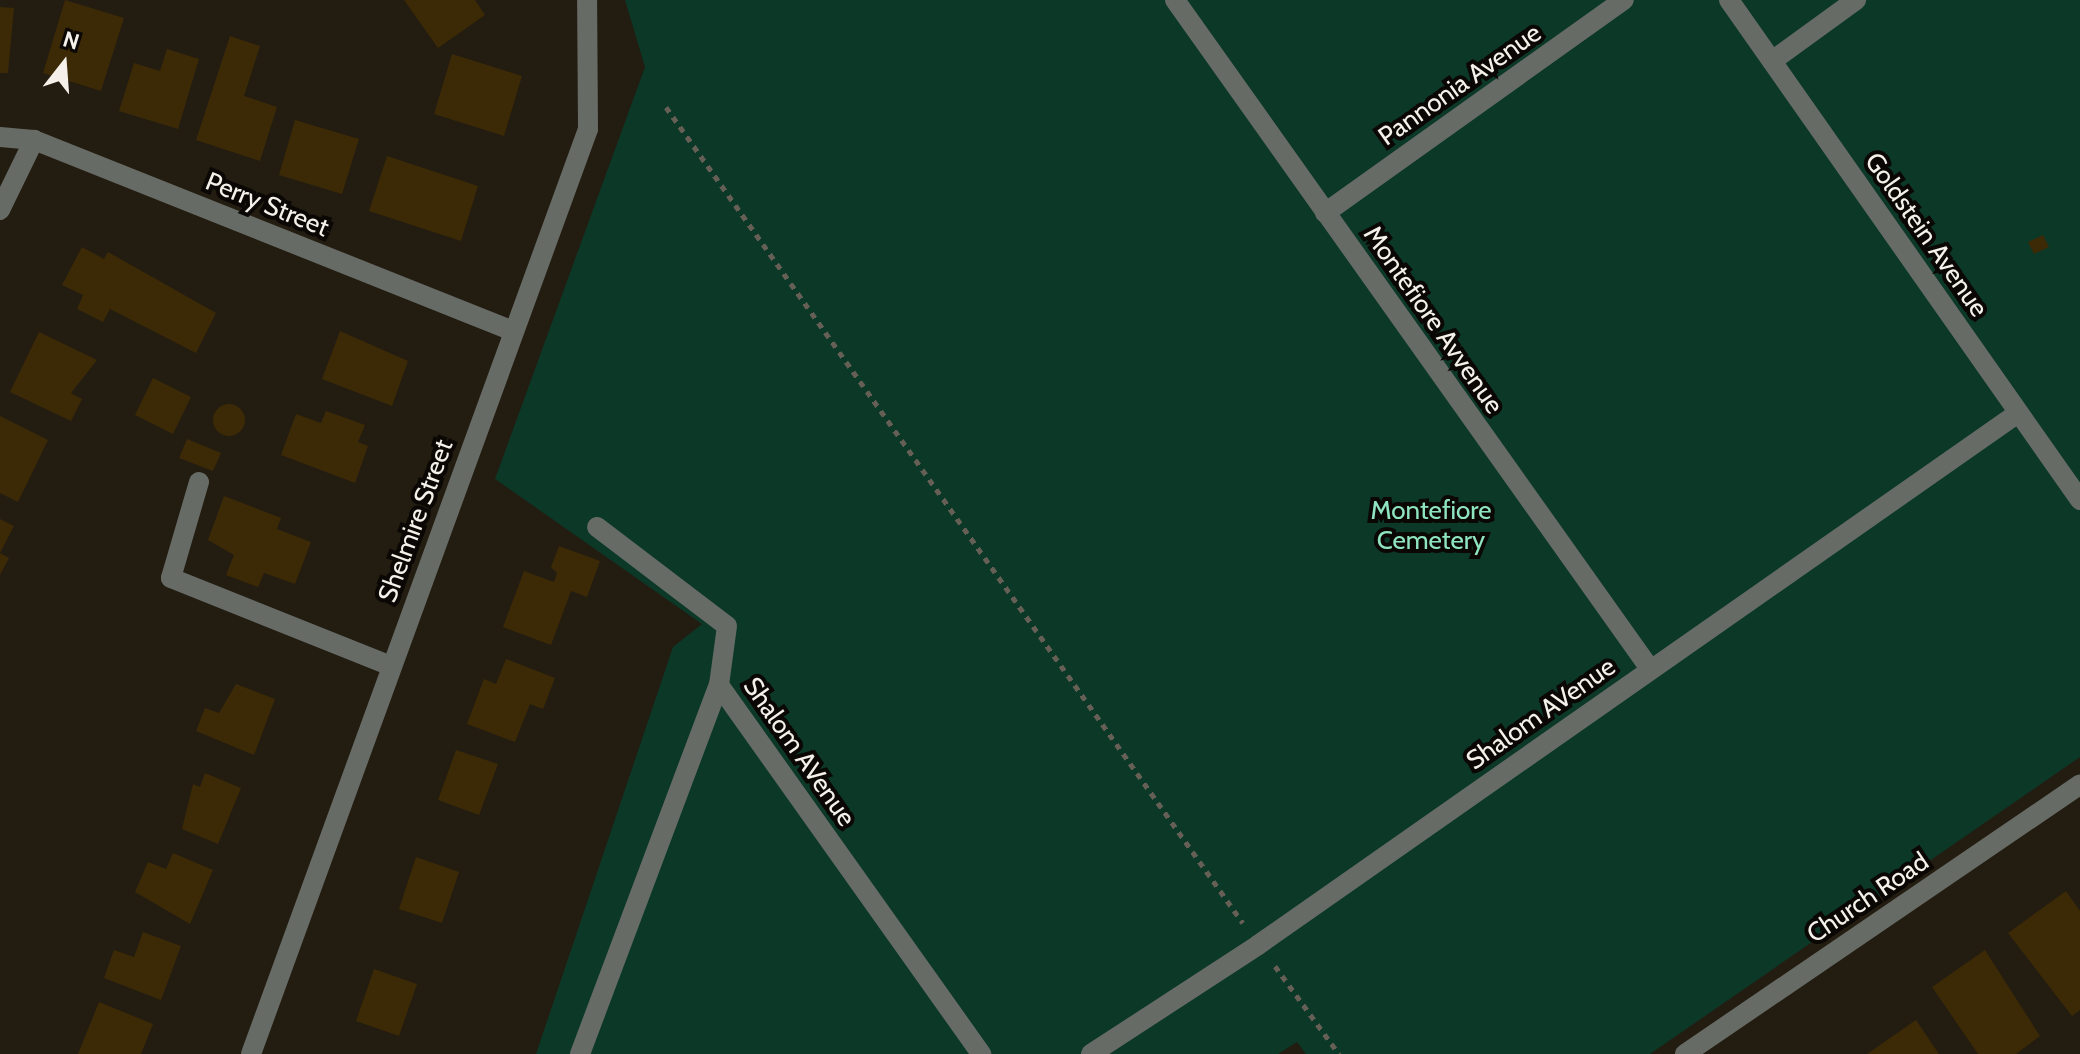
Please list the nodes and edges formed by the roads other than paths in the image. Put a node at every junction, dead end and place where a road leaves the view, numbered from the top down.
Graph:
1 (587, 0) edge
2 (1175, 0) edge
3 (1624, 0) edge
4 (1729, 0) edge
5 (1856, 0) edge
6 (1772, 61) junction
7 (0, 137) edge
8 (34, 140) junction
9 (0, 210) edge
10 (1325, 213) junction
11 (513, 331) junction
12 (2018, 413) junction
13 (199, 482) dead end
14 (2080, 500) edge
15 (597, 527) dead end
16 (391, 666) junction
17 (1650, 669) junction
18 (719, 685) junction
19 (2080, 785) edge
20 (251, 1054) edge
21 (580, 1054) edge
22 (981, 1054) edge
23 (1091, 1054) edge
24 (1685, 1054) edge

1 - 11 street, Shelmire Street
2 - 10 street, Montefiore Avvenue
3 - 10 street, Pannonia Avenue
4 - 6 street, Goldstein Avenue
5 - 6 street
6 - 12 street, Goldstein Avenue
7 - 8 street, Perry Street
8 - 9 street
8 - 11 street, Perry Street
10 - 17 street, Montefiore Avvenue
11 - 16 street, Shelmire Street
12 - 14 street, Goldstein Avenue
12 - 17 street, Shalom AVenue
13 - 16 street
15 - 18 street
16 - 20 street, Shelmire Street
17 - 23 street, Shalom AVenue
18 - 21 street, Shalom AVenue
18 - 22 street, Shalom AVenue
19 - 24 street, Church Road

